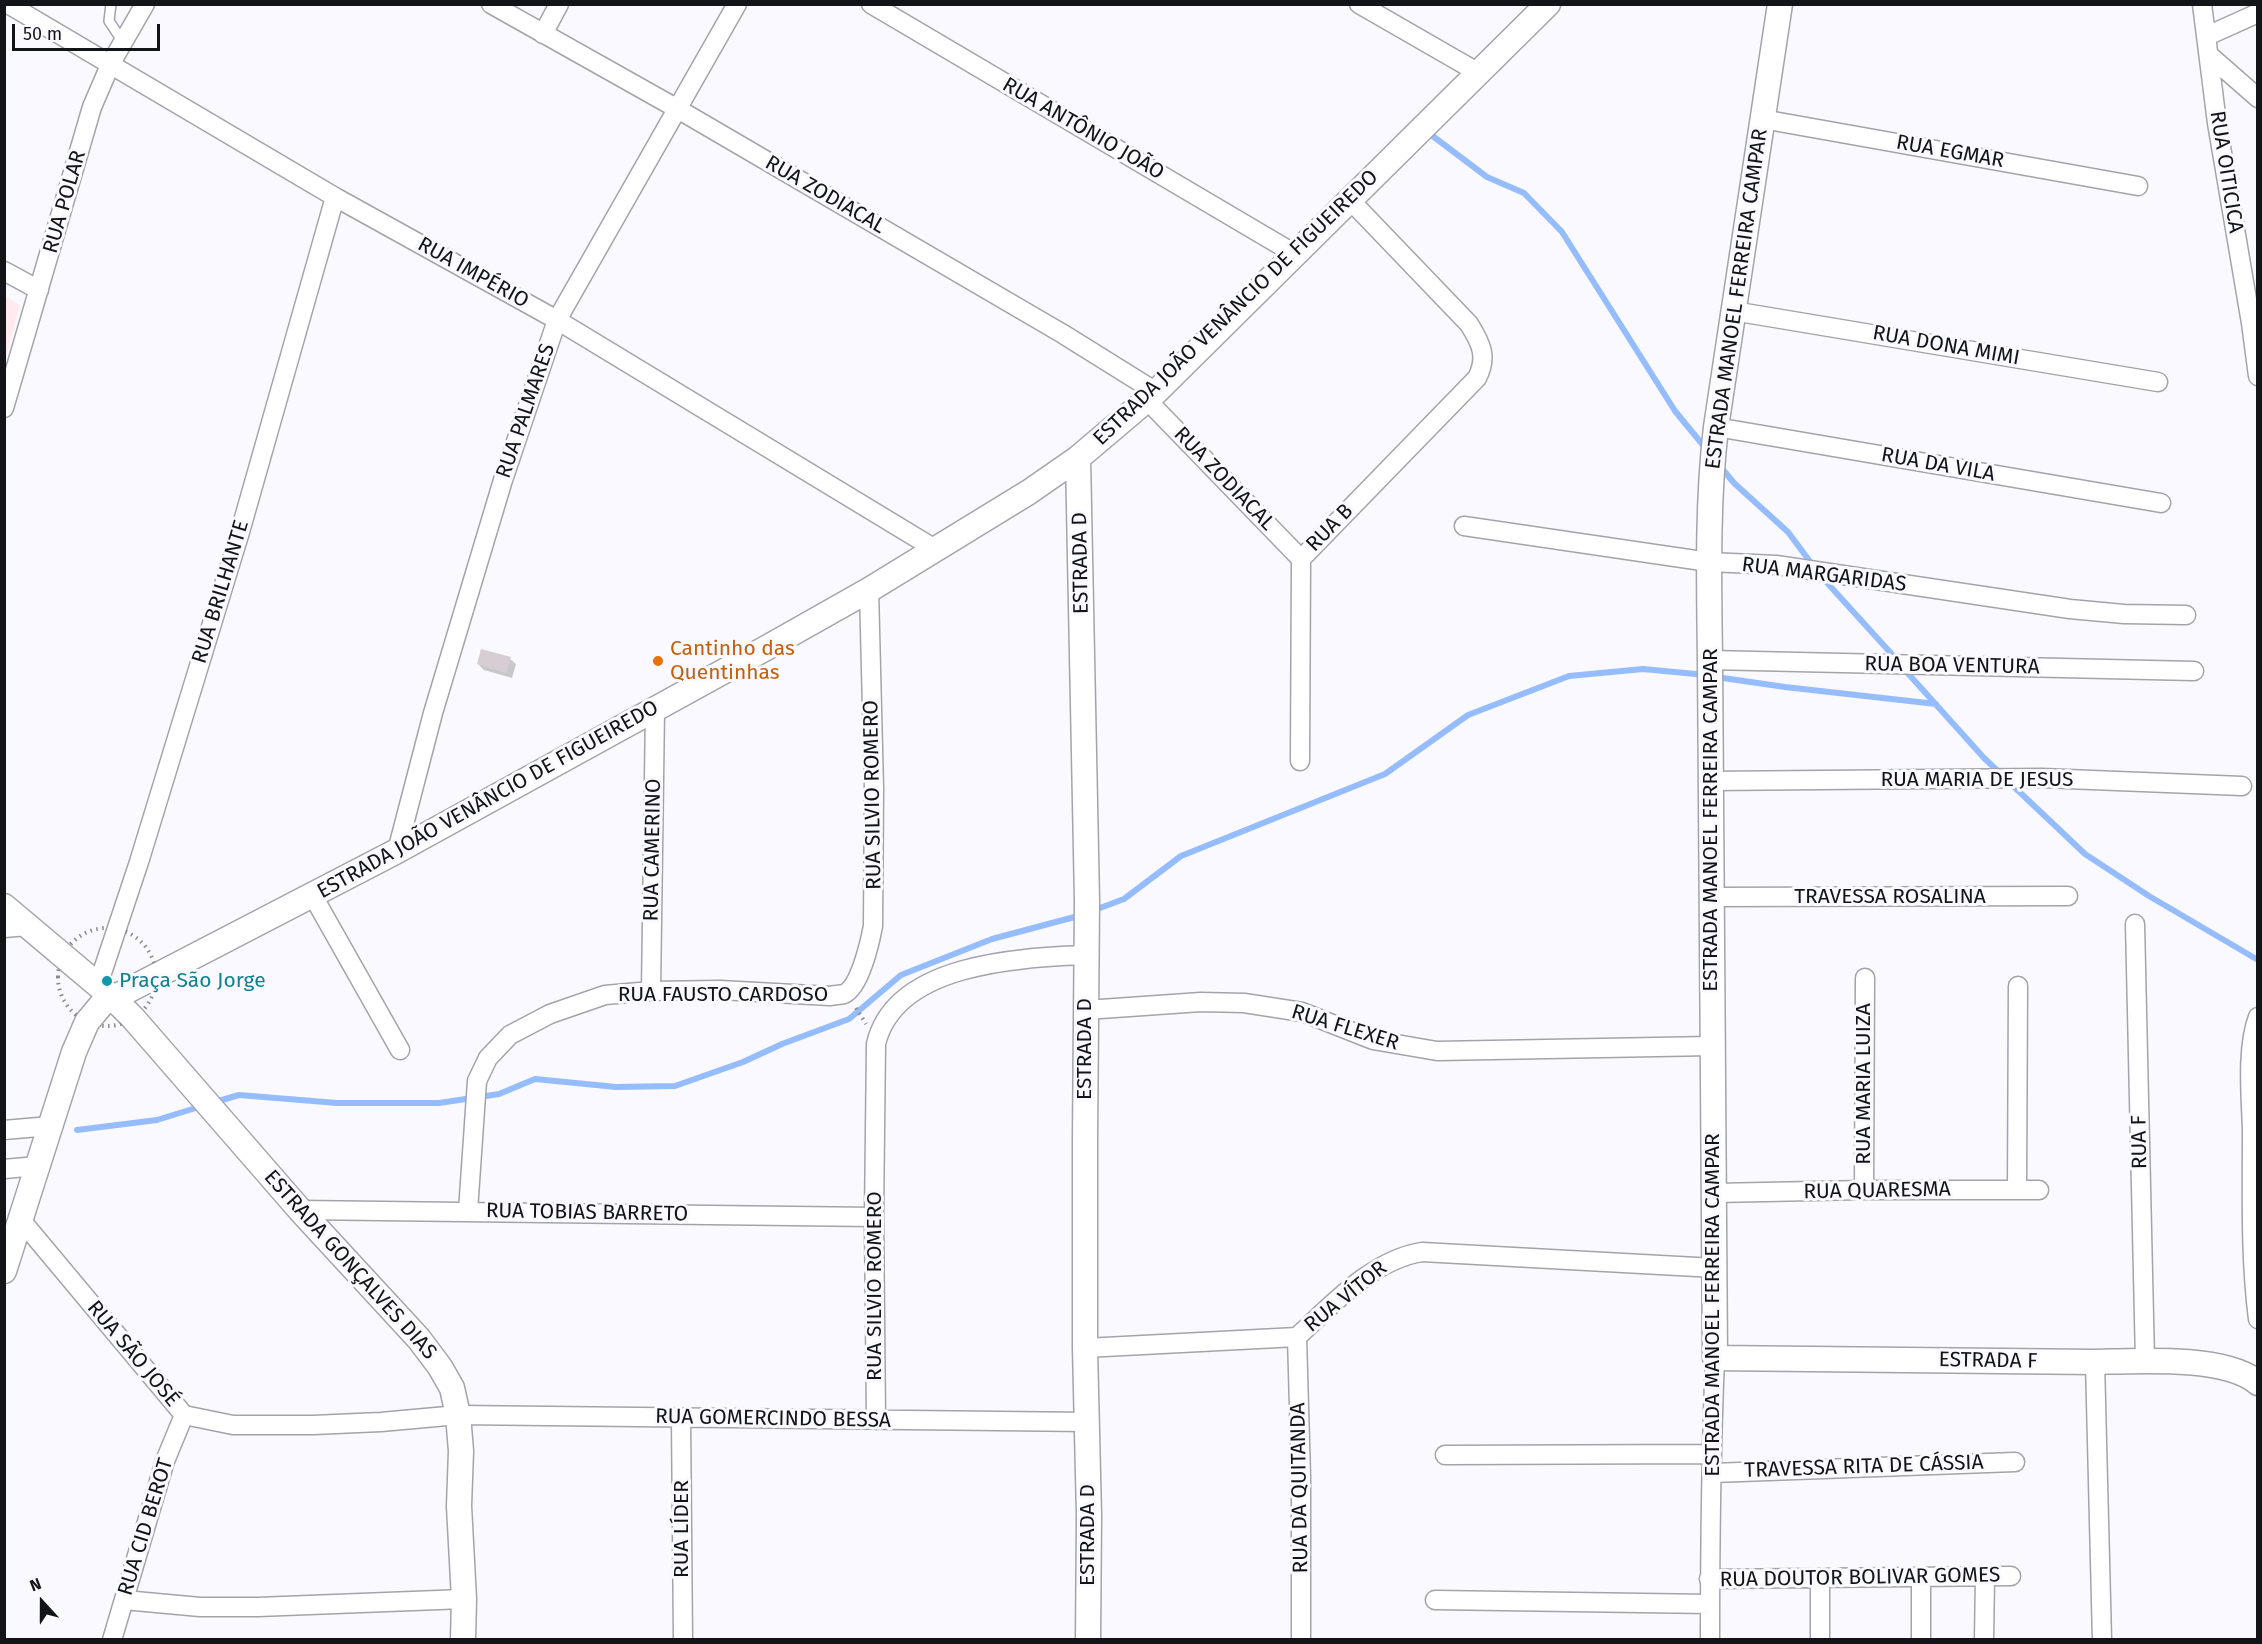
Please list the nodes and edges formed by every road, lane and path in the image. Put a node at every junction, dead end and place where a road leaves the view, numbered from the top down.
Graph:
1 (8, 4) edge
2 (111, 4) edge
3 (145, 4) edge
4 (491, 4) edge
5 (559, 4) edge
6 (737, 4) edge
7 (871, 4) edge
8 (1359, 4) edge
9 (1548, 4) edge
10 (1780, 4) edge
11 (2202, 4) edge
12 (2258, 13) edge
13 (543, 34) junction
14 (2207, 36) junction
15 (123, 42) junction
16 (2210, 56) junction
17 (111, 63) junction
18 (1479, 73) junction
19 (2258, 98) edge
20 (676, 108) junction
21 (1762, 119) junction
22 (2138, 186) dead end
23 (335, 197) junction
24 (1350, 200) junction
25 (1295, 254) junction
26 (4, 271) edge
27 (39, 290) junction
28 (1733, 310) junction
29 (557, 320) junction
30 (2254, 326) edge
31 (2258, 376) edge
32 (2158, 382) dead end
33 (1151, 396) junction
34 (4, 408) edge
35 (1716, 430) junction
36 (1078, 458) junction
37 (2161, 503) dead end
38 (1464, 526) dead end
39 (934, 549) junction
40 (1300, 559) junction
41 (1709, 562) junction
42 (869, 590) junction
43 (2186, 615) dead end
44 (1710, 660) junction
45 (2194, 671) dead end
46 (655, 709) junction
47 (1300, 761) dead end
48 (1711, 781) junction
49 (2242, 786) dead end
50 (397, 851) junction
51 (313, 896) junction
52 (2068, 896) dead end
53 (1712, 897) junction
54 (4, 906) edge
55 (2135, 924) dead end
56 (16, 927) edge
57 (1085, 948) junction
58 (1865, 978) dead end
59 (2018, 986) dead end
60 (105, 991) junction
61 (651, 991) junction
62 (848, 997) junction
63 (1086, 1010) junction
64 (2258, 1017) edge
65 (864, 1021) dead end
66 (1712, 1046) junction
67 (400, 1050) dead end
68 (50, 1126) junction
69 (4, 1130) edge
70 (37, 1166) junction
71 (4, 1169) edge
72 (1863, 1190) junction
73 (2017, 1190) junction
74 (2039, 1190) dead end
75 (1715, 1194) junction
76 (300, 1210) junction
77 (468, 1211) junction
78 (874, 1217) junction
79 (21, 1220) junction
80 (1715, 1268) junction
81 (4, 1271) edge
82 (2258, 1319) edge
83 (1297, 1337) junction
84 (1085, 1348) junction
85 (1714, 1358) junction
86 (2145, 1361) junction
87 (2095, 1362) junction
88 (2258, 1383) edge
89 (184, 1415) junction
90 (458, 1415) junction
91 (681, 1418) junction
92 (876, 1419) junction
93 (1088, 1422) junction
94 (1711, 1454) junction
95 (1445, 1455) dead end
96 (2015, 1462) dead end
97 (1713, 1473) junction
98 (2011, 1576) dead end
99 (1921, 1577) junction
100 (1986, 1577) junction
101 (1820, 1578) junction
102 (1709, 1579) junction
103 (464, 1599) junction
104 (124, 1600) junction
105 (1435, 1600) dead end
106 (1710, 1604) junction
107 (112, 1640) edge
108 (463, 1640) edge
109 (683, 1640) edge
110 (1088, 1640) edge
111 (1301, 1640) edge
112 (1710, 1640) edge
113 (1820, 1640) edge
114 (1921, 1640) edge
115 (1984, 1640) edge
116 (2102, 1640) edge

1 - 17 street, RUA IMPÉRIO
2 - 15 lane
3 - 15 street, RUA POLAR
4 - 13 street, RUA ZODIACAL
5 - 13 street
6 - 20 street, RUA PALMARES
7 - 25 street, RUA ANTÔNIO JOÃO
8 - 18 street
9 - 18 street, ESTRADA JOÃO VENÂNCIO DE FIGUEIREDO
10 - 21 street, ESTRADA MANOEL FERREIRA CAMPAR
11 - 14 street, RUA OITICICA
12 - 14 street
13 - 20 street, RUA ZODIACAL
14 - 16 street, RUA OITICICA
15 - 17 street, RUA POLAR
16 - 19 street
16 - 30 street, RUA OITICICA
17 - 23 street, RUA IMPÉRIO
17 - 27 street, RUA POLAR
18 - 24 street, ESTRADA JOÃO VENÂNCIO DE FIGUEIREDO
20 - 29 street, RUA PALMARES
20 - 33 street, RUA ZODIACAL
21 - 22 street, RUA EGMAR
21 - 28 street, ESTRADA MANOEL FERREIRA CAMPAR
23 - 29 street, RUA IMPÉRIO
23 - 60 street, RUA BRILHANTE
24 - 25 street, ESTRADA JOÃO VENÂNCIO DE FIGUEIREDO
24 - 40 street, RUA B
25 - 33 street, ESTRADA JOÃO VENÂNCIO DE FIGUEIREDO
26 - 27 street
27 - 34 street, RUA POLAR
28 - 32 street, RUA DONA MIMI
28 - 35 street, ESTRADA MANOEL FERREIRA CAMPAR
29 - 39 street, RUA IMPÉRIO
29 - 50 street, RUA PALMARES
30 - 31 street, RUA OITICICA
33 - 36 street, ESTRADA JOÃO VENÂNCIO DE FIGUEIREDO
33 - 40 street, RUA ZODIACAL
35 - 37 street, RUA DA VILA
35 - 41 street, ESTRADA MANOEL FERREIRA CAMPAR
36 - 39 street, ESTRADA JOÃO VENÂNCIO DE FIGUEIREDO
36 - 57 street, ESTRADA D
38 - 41 street, RUA MARGARIDAS
39 - 42 street, ESTRADA JOÃO VENÂNCIO DE FIGUEIREDO
40 - 47 street, RUA B
41 - 43 street, RUA MARGARIDAS
41 - 44 street, ESTRADA MANOEL FERREIRA CAMPAR
42 - 46 street, ESTRADA JOÃO VENÂNCIO DE FIGUEIREDO
42 - 62 street, RUA SILVIO ROMERO
44 - 45 street, RUA BOA VENTURA
44 - 48 street, ESTRADA MANOEL FERREIRA CAMPAR
46 - 50 street, ESTRADA JOÃO VENÂNCIO DE FIGUEIREDO
46 - 61 street, RUA CAMERINO
48 - 49 street, RUA MARIA DE JESUS
48 - 53 street, ESTRADA MANOEL FERREIRA CAMPAR
50 - 51 street, ESTRADA JOÃO VENÂNCIO DE FIGUEIREDO
51 - 60 street, ESTRADA JOÃO VENÂNCIO DE FIGUEIREDO
51 - 67 street
52 - 53 street, TRAVESSA ROSALINA
53 - 66 street, ESTRADA MANOEL FERREIRA CAMPAR
54 - 56 street, ESTRADA GONÇALVES DIAS
55 - 86 street, RUA F
56 - 60 street, ESTRADA GONÇALVES DIAS
57 - 63 street, ESTRADA D
57 - 78 street, RUA SILVIO ROMERO
58 - 72 street, RUA MARIA LUIZA
59 - 73 street
60 - 68 street, ESTRADA JOÃO VENÂNCIO DE FIGUEIREDO
60 - 76 street, ESTRADA GONÇALVES DIAS
61 - 62 street, RUA FAUSTO CARDOSO
61 - 77 street, RUA FAUSTO CARDOSO
62 - 65 path
63 - 66 street, RUA FLEXER
63 - 84 street, ESTRADA D
64 - 82 street
66 - 75 street, ESTRADA MANOEL FERREIRA CAMPAR
68 - 69 street
68 - 70 street, ESTRADA JOÃO VENÂNCIO DE FIGUEIREDO
70 - 71 street
70 - 79 street, ESTRADA JOÃO VENÂNCIO DE FIGUEIREDO
72 - 73 street, RUA QUARESMA
72 - 75 street, RUA QUARESMA
73 - 74 street, RUA QUARESMA
75 - 80 street, ESTRADA MANOEL FERREIRA CAMPAR
76 - 77 street, RUA TOBIAS BARRETO
76 - 90 street, ESTRADA GONÇALVES DIAS
77 - 78 street, RUA TOBIAS BARRETO
78 - 92 street, RUA SILVIO ROMERO
79 - 81 street, ESTRADA JOÃO VENÂNCIO DE FIGUEIREDO
79 - 89 street, RUA SÃO JOSÉ
80 - 83 street, RUA VÍTOR
80 - 85 street, ESTRADA MANOEL FERREIRA CAMPAR
83 - 84 street, RUA VÍTOR
83 - 111 street, RUA DA QUITANDA
84 - 93 street, ESTRADA D
85 - 87 street, ESTRADA F
85 - 94 street, ESTRADA MANOEL FERREIRA CAMPAR
86 - 87 street, ESTRADA F
86 - 88 street, ESTRADA F
87 - 116 street
89 - 90 street, RUA SÃO JOSÉ
89 - 104 street, RUA CID BEROT
90 - 91 street, RUA GOMERCINDO BESSA
90 - 103 street, ESTRADA GONÇALVES DIAS
91 - 92 street, RUA GOMERCINDO BESSA
91 - 109 street, RUA LÍDER
92 - 93 street, RUA GOMERCINDO BESSA
93 - 110 street, ESTRADA D
94 - 95 street
94 - 97 street, ESTRADA MANOEL FERREIRA CAMPAR
96 - 97 street, TRAVESSA RITA DE CÁSSIA
97 - 102 street, ESTRADA MANOEL FERREIRA CAMPAR
98 - 100 street, RUA DOUTOR BOLIVAR GOMES
99 - 100 street, RUA DOUTOR BOLIVAR GOMES
99 - 101 street, RUA DOUTOR BOLIVAR GOMES
99 - 114 street
100 - 115 street
101 - 102 street, RUA DOUTOR BOLIVAR GOMES
101 - 113 street
102 - 106 street, ESTRADA MANOEL FERREIRA CAMPAR
103 - 104 street
103 - 108 street, ESTRADA GONÇALVES DIAS
104 - 107 street, RUA CID BEROT
105 - 106 street
106 - 112 street, ESTRADA MANOEL FERREIRA CAMPAR

